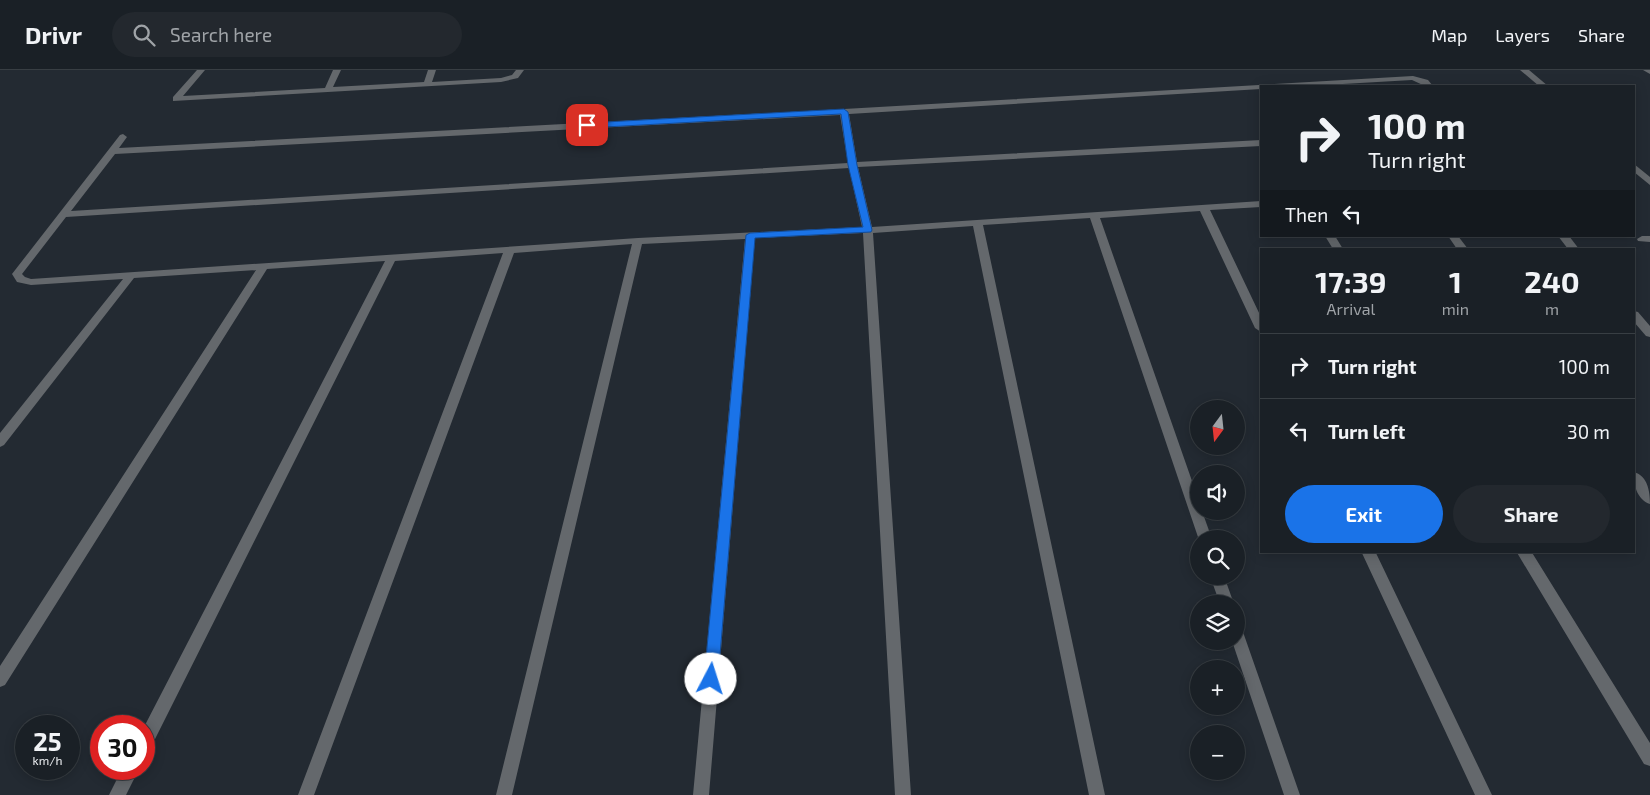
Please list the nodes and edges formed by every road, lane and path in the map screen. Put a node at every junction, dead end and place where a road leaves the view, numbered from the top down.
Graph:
1 (201, 70) edge
2 (337, 70) edge
3 (432, 70) edge
4 (520, 70) edge
5 (1524, 70) edge
6 (427, 84) junction
7 (1286, 85) edge
8 (1428, 85) edge
9 (1543, 85) edge
10 (1260, 87) edge
11 (328, 90) junction
12 (844, 112) junction
13 (123, 137) dead end
14 (1260, 143) edge
15 (112, 151) junction
16 (853, 165) junction
17 (1635, 168) edge
18 (1650, 182) edge
19 (1260, 204) edge
20 (1204, 208) junction
21 (64, 214) junction
22 (1094, 214) junction
23 (977, 222) junction
24 (868, 230) junction
25 (750, 235) junction
26 (1331, 237) edge
27 (1454, 237) edge
28 (1564, 237) edge
29 (638, 242) junction
30 (1337, 248) edge
31 (1462, 248) edge
32 (1573, 248) edge
33 (509, 250) junction
34 (391, 258) junction
35 (263, 267) junction
36 (130, 277) junction
37 (1635, 316) edge
38 (1260, 326) edge
39 (1650, 333) edge
40 (0, 442) edge
41 (1635, 478) edge
42 (1650, 499) edge
43 (1202, 530) edge
44 (1369, 553) edge
45 (1524, 553) edge
46 (1242, 650) edge
47 (0, 680) edge
48 (155, 721) edge
49 (1650, 758) edge
50 (125, 780) edge
51 (117, 795) edge
52 (306, 795) edge
53 (504, 795) edge
54 (701, 795) edge
55 (903, 795) edge
56 (1097, 795) edge
57 (1292, 795) edge
58 (1484, 795) edge

1 - 11 street
2 - 11 street
3 - 6 street
4 - 6 street
5 - 9 street
6 - 11 street
7 - 8 street
10 - 12 street
12 - 15 street
12 - 16 street
13 - 15 street
14 - 16 street
15 - 21 street
16 - 21 street
16 - 24 street
17 - 18 street
19 - 20 street
20 - 22 street
20 - 38 street
21 - 36 street
22 - 23 street
22 - 43 street
23 - 24 street
23 - 56 street
24 - 25 street
24 - 55 street
25 - 29 street
25 - 54 street
26 - 30 street
27 - 31 street
28 - 32 street
29 - 33 street
29 - 53 street
33 - 34 street
33 - 52 street
34 - 35 street
34 - 48 street
35 - 36 street
35 - 47 street
36 - 40 street
37 - 39 street
41 - 42 street
44 - 58 street
45 - 49 street
46 - 57 street
50 - 51 street

